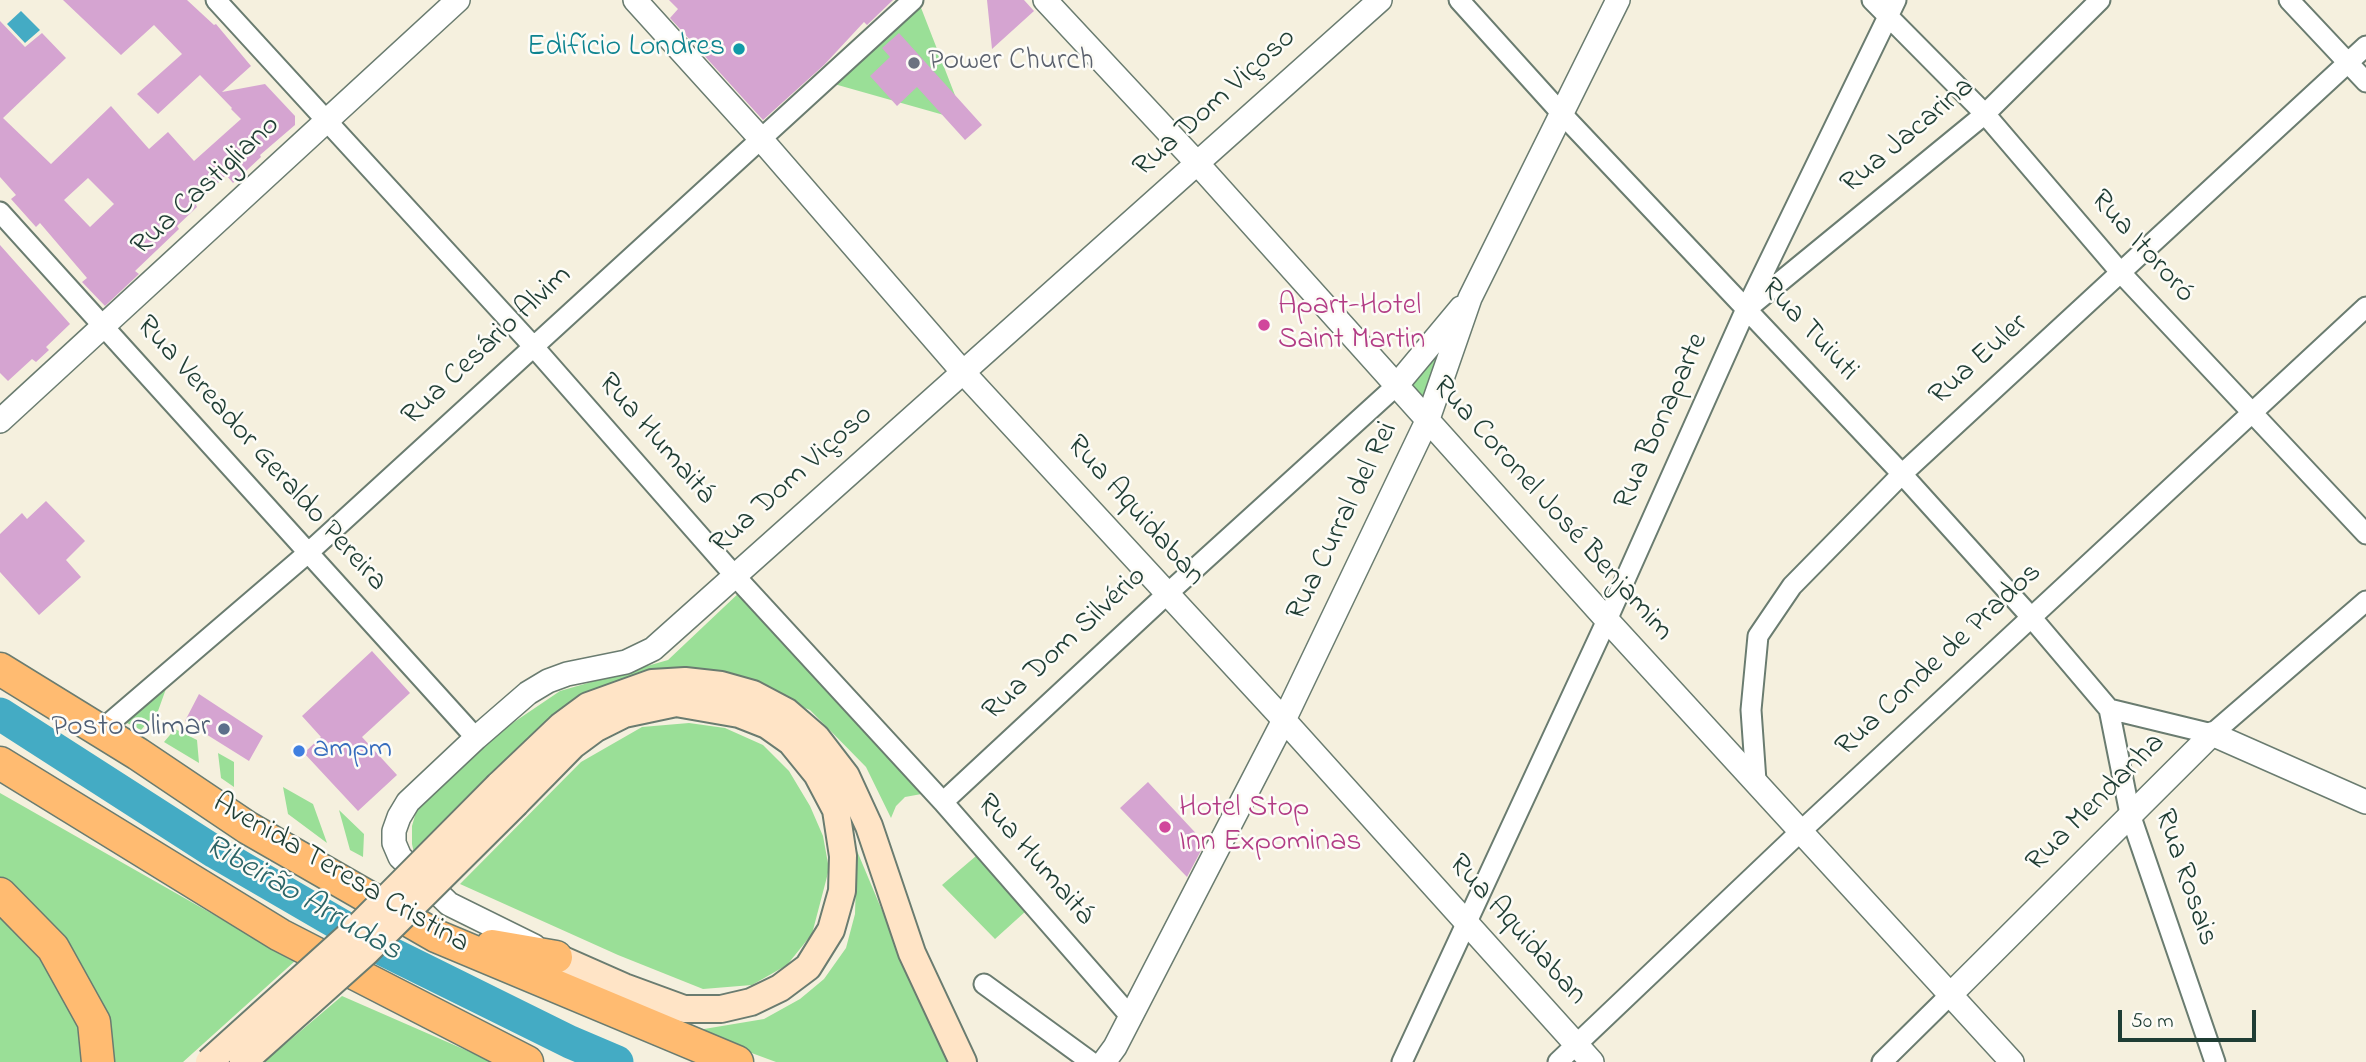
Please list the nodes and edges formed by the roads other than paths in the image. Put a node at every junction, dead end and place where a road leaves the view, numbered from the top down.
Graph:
1 (216, 0) edge
2 (458, 0) edge
3 (635, 0) edge
4 (912, 0) edge
5 (1045, 0) edge
6 (1380, 0) edge
7 (1459, 0) edge
8 (1618, 0) edge
9 (1872, 0) edge
10 (2100, 0) edge
11 (2289, 0) edge
12 (1892, 8) edge
13 (2366, 46) edge
14 (2348, 63) junction
15 (2366, 82) edge
16 (1562, 114) junction
17 (1985, 114) junction
18 (326, 120) junction
19 (760, 138) junction
20 (1197, 163) junction
21 (0, 212) edge
22 (2121, 273) junction
23 (1470, 298) junction
24 (2366, 307) edge
25 (1746, 309) junction
26 (104, 326) junction
27 (533, 346) junction
28 (962, 371) junction
29 (1396, 386) junction
30 (2251, 412) junction
31 (1429, 419) junction
32 (0, 421) edge
33 (1902, 474) junction
34 (2366, 534) edge
35 (309, 552) junction
36 (735, 576) junction
37 (1167, 594) junction
38 (2366, 601) edge
39 (2031, 617) junction
40 (1607, 620) junction
41 (0, 669) edge
42 (2109, 709) junction
43 (1284, 720) junction
44 (99, 732) junction
45 (2212, 733) junction
46 (476, 738) junction
47 (0, 763) edge
48 (1756, 781) junction
49 (508, 794) junction
50 (943, 802) junction
51 (2366, 802) edge
52 (2130, 814) junction
53 (1801, 831) junction
54 (0, 894) edge
55 (1466, 924) junction
56 (436, 936) junction
57 (556, 957) junction
58 (984, 984) dead end
59 (1952, 993) junction
60 (1130, 1016) junction
61 (948, 1034) junction
62 (1575, 1045) junction
63 (98, 1062) edge
64 (209, 1062) edge
65 (243, 1062) edge
66 (527, 1062) edge
67 (737, 1062) edge
68 (963, 1062) edge
69 (978, 1062) edge
70 (1091, 1062) edge
71 (1104, 1062) edge
72 (1402, 1062) edge
73 (1558, 1062) edge
74 (1592, 1062) edge
75 (1882, 1062) edge
76 (2012, 1062) edge
77 (2215, 1062) edge

1 - 18 street, Rua Humaitá
2 - 18 street, Rua Castigliano
3 - 19 street, Rua Aquidaban
4 - 19 street, Rua Cesário Alvim
5 - 20 street, Rua Coronel José Benjamim
6 - 20 street, Rua Dom Viçoso
7 - 16 street, Rua Tuiuti
8 - 16 street, Rua Curral del Rei
9 - 12 street, Rua Itororó
10 - 17 street, Rua Jacarina
11 - 14 street
12 - 17 street, Rua Itororó
12 - 25 street, Rua Bonaparte
13 - 14 street, Rua Euler
14 - 15 street
14 - 22 street, Rua Euler
16 - 23 street, Rua Curral del Rei
16 - 25 street, Rua Tuiuti
17 - 22 street, Rua Itororó
17 - 25 street, Rua Jacarina
18 - 26 street, Rua Castigliano
18 - 27 street, Rua Humaitá
19 - 27 street, Rua Cesário Alvim
19 - 28 street, Rua Aquidaban
20 - 28 street, Rua Dom Viçoso
20 - 29 street, Rua Coronel José Benjamim
21 - 26 street, Rua Vereador Geraldo Pereira
22 - 30 street, Rua Itororó
22 - 33 street, Rua Euler
23 - 29 street, Rua Dom Silvério
23 - 31 street, Rua Curral del Rei
24 - 30 street, Rua Conde de Prados
25 - 33 street, Rua Tuiuti
25 - 40 street, Rua Bonaparte
26 - 32 street, Rua Castigliano
26 - 35 street, Rua Vereador Geraldo Pereira
27 - 35 street, Rua Cesário Alvim
27 - 36 street, Rua Humaitá
28 - 36 street, Rua Dom Viçoso
28 - 37 street, Rua Aquidaban
29 - 31 street, Rua Coronel José Benjamim
29 - 37 street, Rua Dom Silvério
30 - 34 street, Rua Itororó
30 - 39 street, Rua Conde de Prados
31 - 40 street, Rua Coronel José Benjamim
31 - 43 street, Rua Curral del Rei
33 - 39 street, Rua Tuiuti
33 - 48 street, Rua Euler
35 - 44 street, Rua Cesário Alvim
35 - 46 street, Rua Vereador Geraldo Pereira
36 - 46 street, Rua Dom Viçoso
36 - 50 street, Rua Humaitá
37 - 43 street, Rua Aquidaban
37 - 50 street, Rua Dom Silvério
38 - 45 street, Rua Mendanha
39 - 42 street, Rua Tuiuti
39 - 53 street, Rua Conde de Prados
40 - 48 street, Rua Coronel José Benjamim
40 - 55 street, Rua Bonaparte
41 - 44 highway, Avenida Teresa Cristina
42 - 45 street
42 - 52 street, Rua Rosais
43 - 55 street, Rua Aquidaban
43 - 60 street, Rua Curral del Rei
44 - 56 highway, Avenida Teresa Cristina
45 - 51 street
45 - 52 street, Rua Mendanha
46 - 57 street, Rua Dom Viçoso
47 - 66 highway
48 - 53 street, Rua Coronel José Benjamim
49 - 57 main road
49 - 61 main road
49 - 64 main road, bridge
49 - 65 main road, bridge
50 - 60 street, Rua Humaitá
52 - 59 street, Rua Mendanha
52 - 77 street, Rua Rosais
53 - 59 street, Rua Coronel José Benjamim
53 - 62 street, Rua Conde de Prados
54 - 63 highway
55 - 62 street, Rua Aquidaban
55 - 72 street, Rua Bonaparte
56 - 57 highway
56 - 67 highway, Avenida Teresa Cristina
58 - 70 street
59 - 75 street, Rua Mendanha
59 - 76 street, Rua Coronel José Benjamim
60 - 71 street, Rua Curral del Rei
61 - 68 main road
61 - 69 street
62 - 73 street, Rua Conde de Prados
62 - 74 street, Rua Aquidaban

